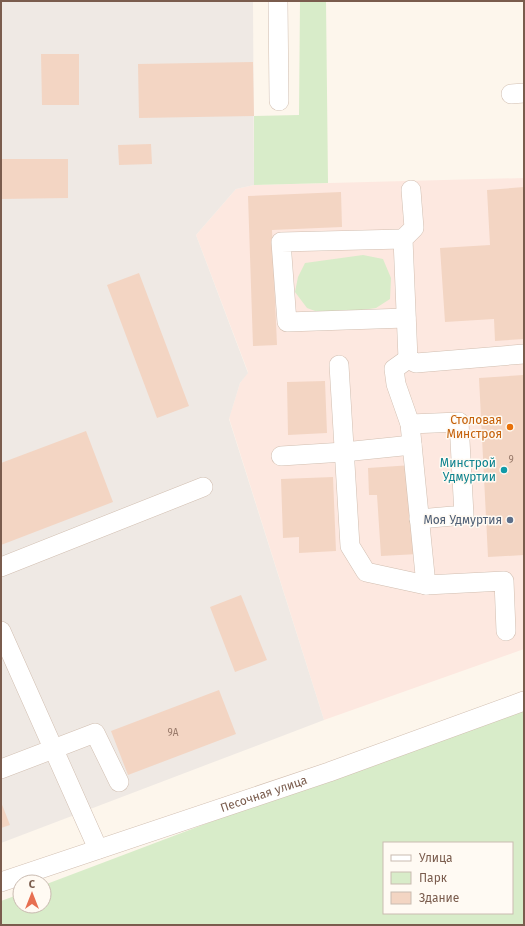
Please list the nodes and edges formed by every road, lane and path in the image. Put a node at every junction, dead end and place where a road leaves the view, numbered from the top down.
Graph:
1 (278, 1) edge
2 (280, 101) dead end
3 (411, 190) dead end
4 (403, 238) junction
5 (406, 318) junction
6 (524, 354) edge
7 (408, 358) junction
8 (340, 365) dead end
9 (410, 424) junction
10 (412, 445) junction
11 (344, 452) junction
12 (281, 456) dead end
13 (203, 487) dead end
14 (419, 519) junction
15 (1, 567) edge
16 (426, 585) junction
17 (1, 631) edge
18 (506, 631) dead end
19 (524, 701) edge
20 (53, 749) junction
21 (1, 769) edge
22 (118, 782) dead end
23 (98, 849) junction
24 (1, 882) edge

1 - 2 street
3 - 4 street
4 - 5 street
4 - 5 street
5 - 7 street
6 - 7 street
7 - 9 street
8 - 11 street
9 - 10 street
9 - 14 street
10 - 11 street
10 - 14 street
11 - 12 street
11 - 16 street
13 - 15 street
14 - 16 street
16 - 18 street
17 - 20 street
19 - 23 street, Песочная улица
20 - 21 street
20 - 22 street
20 - 23 street
23 - 24 street, Песочная улица

